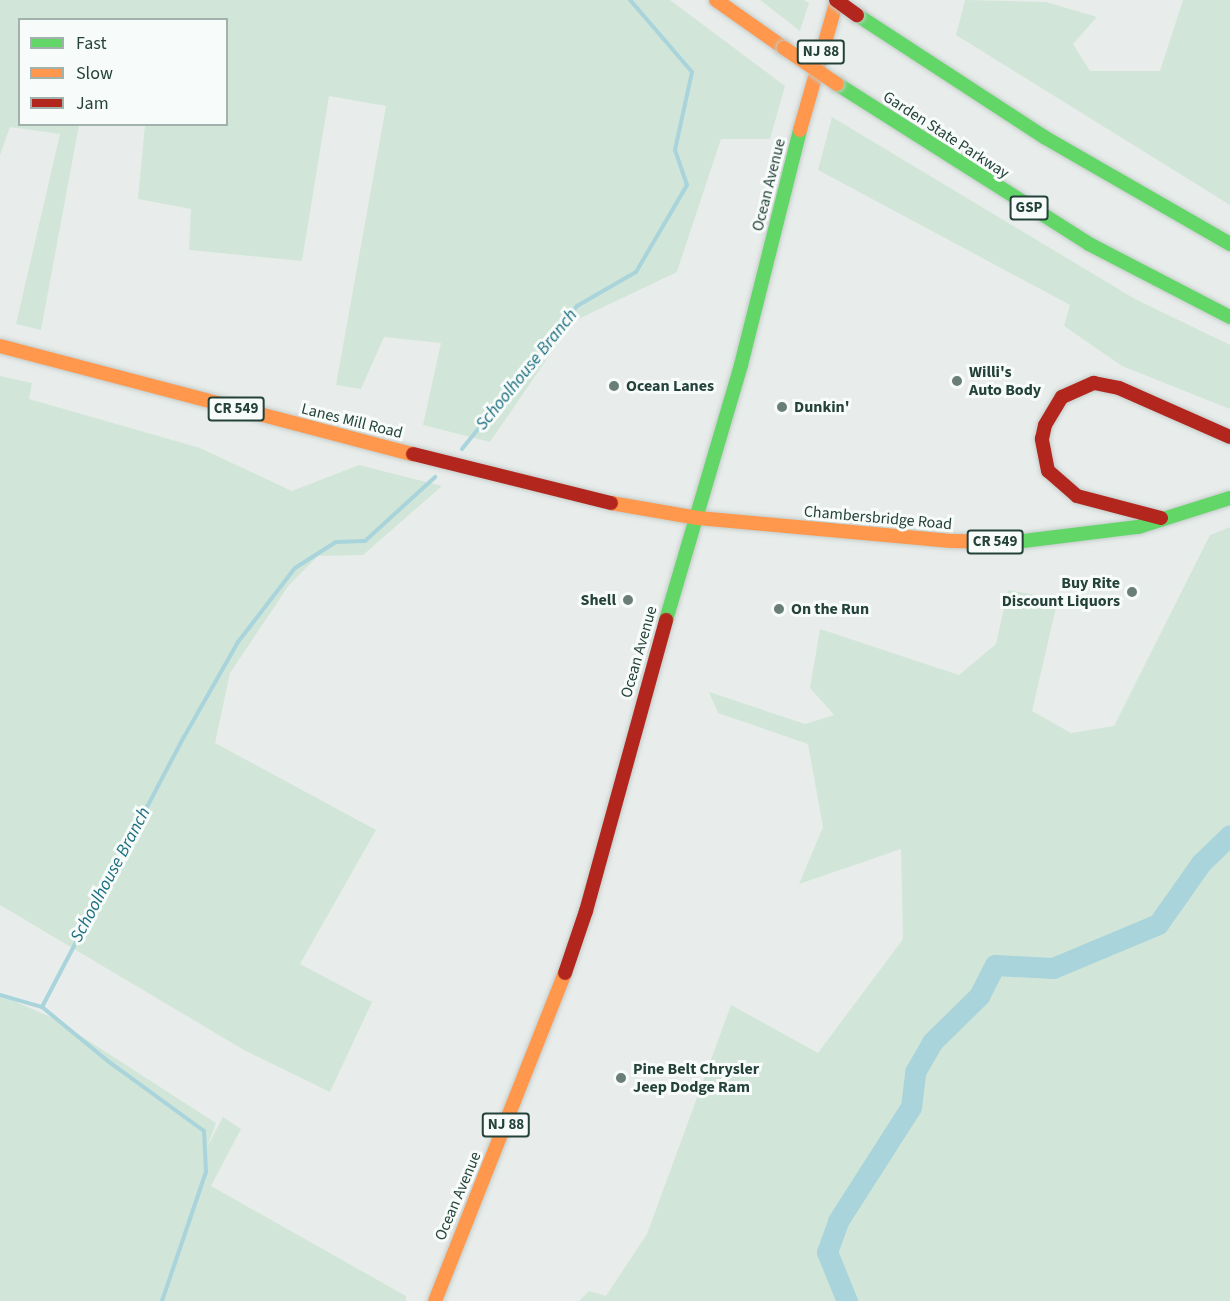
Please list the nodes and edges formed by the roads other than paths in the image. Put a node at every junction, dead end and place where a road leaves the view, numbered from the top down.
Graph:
1 (716, 0) edge
2 (836, 0) edge
3 (1224, 241) edge
4 (1230, 317) edge
5 (0, 346) edge
6 (1230, 437) edge
7 (1230, 498) edge
8 (698, 518) junction
9 (1161, 518) junction
10 (435, 1301) edge

1 - 4 main road, Garden State Parkway / GSP, bridge
2 - 3 main road, bridge
2 - 8 main road, Ocean Avenue / NJ 88
5 - 8 main road, Lanes Mill Road / CR 549
6 - 9 main road
7 - 9 main road, Chambersbridge Road / CR 549
8 - 9 main road, Chambersbridge Road / CR 549
8 - 10 main road, Ocean Avenue / NJ 88

